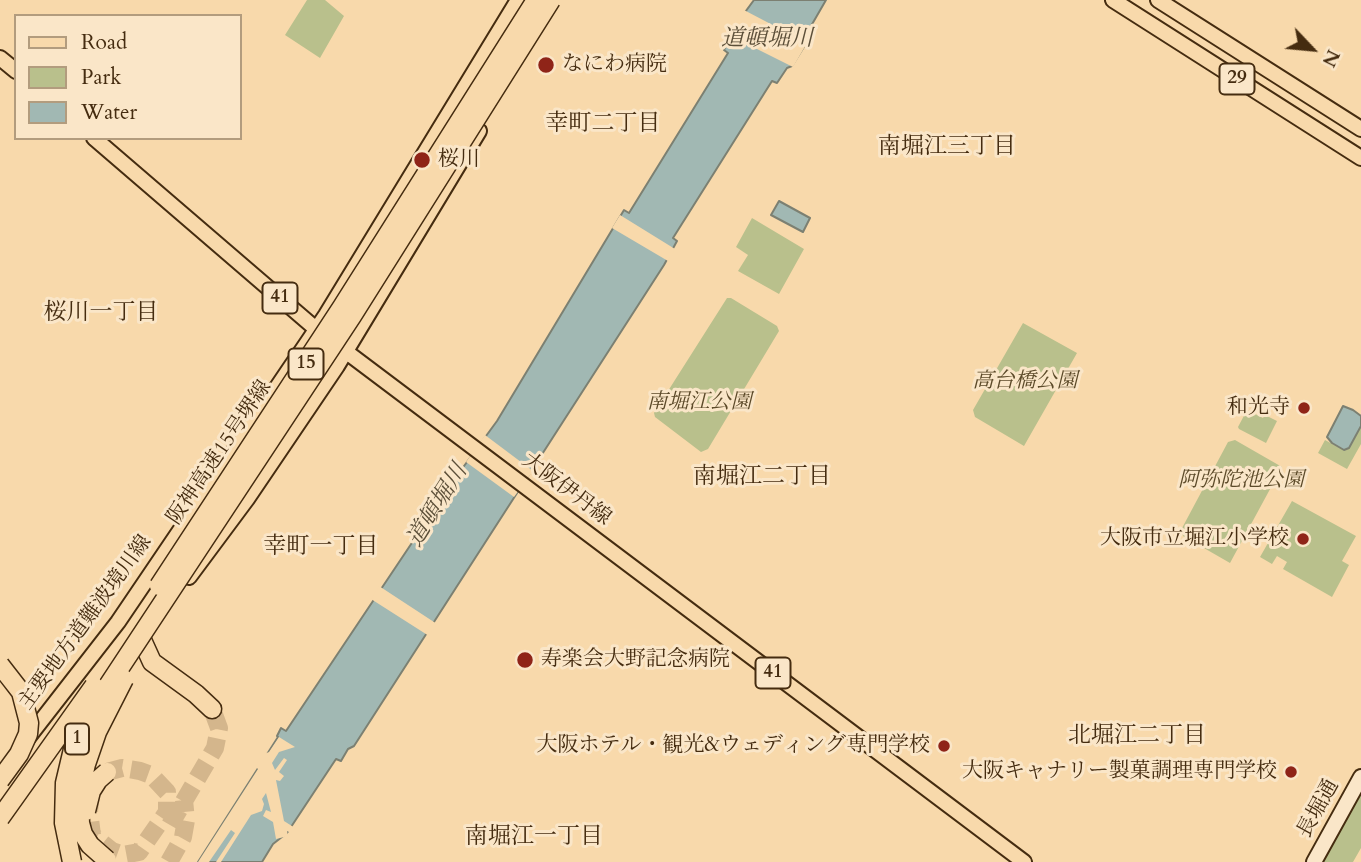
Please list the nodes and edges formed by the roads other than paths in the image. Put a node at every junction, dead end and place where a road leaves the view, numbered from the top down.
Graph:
1 (518, 0) edge
2 (536, 0) edge
3 (553, 0) edge
4 (1113, 0) edge
5 (1158, 0) edge
6 (0, 58) edge
7 (14, 69) edge
8 (1361, 129) edge
9 (96, 140) edge
10 (1361, 158) edge
11 (316, 329) junction
12 (345, 351) junction
13 (206, 537) junction
14 (142, 636) junction
15 (0, 665) edge
16 (121, 685) junction
17 (212, 709) tunnel mouth
18 (68, 723) junction
19 (28, 734) junction
20 (0, 774) edge
21 (1361, 777) edge
22 (0, 780) edge
23 (0, 789) edge
24 (0, 802) edge
25 (0, 818) edge
26 (0, 825) edge
27 (99, 861) edge
28 (72, 862) edge
29 (1024, 862) edge
30 (1314, 862) edge

1 - 11 main road, 主要地方道難波境川線
2 - 18 highway, 阪神高速15号堺線 / 15, bridge
3 - 12 main road
3 - 13 highway, 阪神高速15号堺線 / 15, bridge
4 - 10 main road, 29
5 - 8 main road, 29
6 - 7 main road
9 - 11 main road, 大阪伊丹線 / 41
11 - 12 main road, 大阪伊丹線 / 41
11 - 20 main road, 主要地方道難波境川線
12 - 14 main road
12 - 29 main road, 大阪伊丹線 / 41
13 - 14 highway, 阪神高速15号堺線 / 15, bridge
13 - 16 highway, bridge
14 - 17 highway
14 - 26 main road
14 - 28 highway, 1, bridge
15 - 19 highway, bridge
16 - 27 highway, bridge
16 - 27 highway, bridge
18 - 24 highway, bridge
18 - 25 highway, 阪神高速15号堺線 / 15, bridge
19 - 22 highway, bridge
19 - 23 highway, bridge
21 - 30 main road, 長堀通

